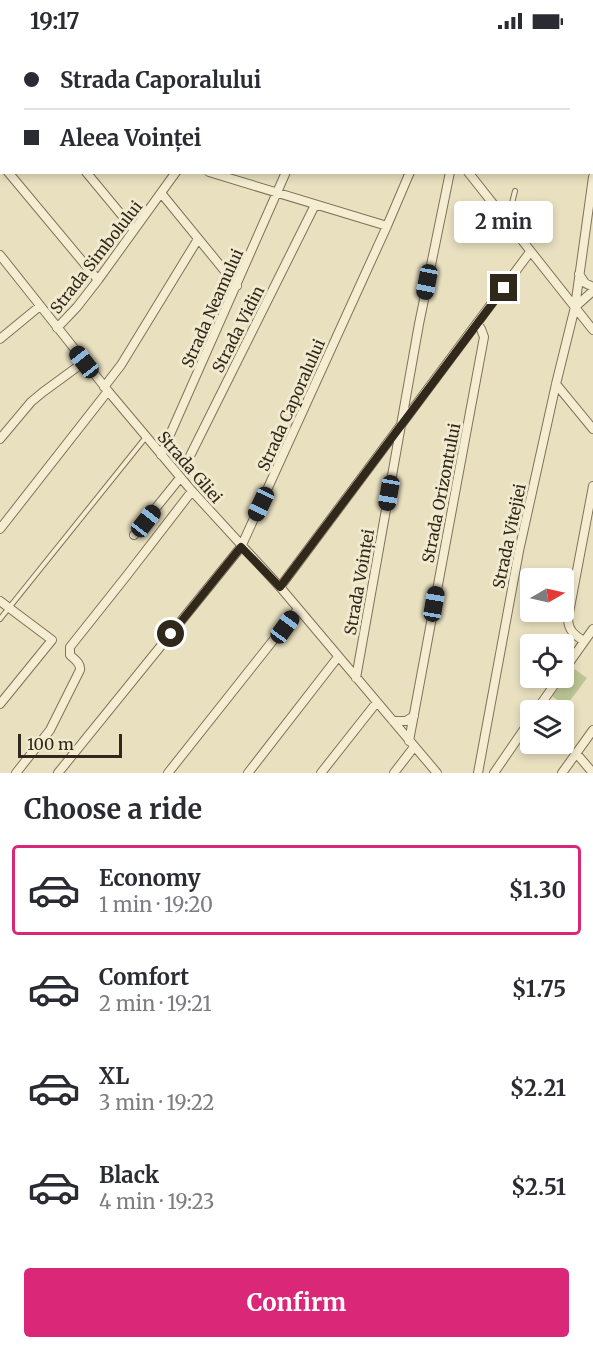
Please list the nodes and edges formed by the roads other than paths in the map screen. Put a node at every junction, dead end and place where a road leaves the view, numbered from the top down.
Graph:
1 (10, 174) edge
2 (88, 174) edge
3 (175, 174) edge
4 (215, 174) edge
5 (285, 174) edge
6 (409, 174) edge
7 (450, 174) edge
8 (470, 174) edge
9 (593, 177) edge
10 (515, 191) dead end
11 (161, 193) junction
12 (277, 193) junction
13 (315, 204) junction
14 (590, 211) edge
15 (502, 216) junction
16 (387, 226) junction
17 (134, 230) junction
18 (198, 239) junction
19 (530, 252) junction
20 (0, 255) edge
21 (579, 274) junction
22 (98, 280) junction
23 (237, 286) junction
24 (593, 289) edge
25 (40, 306) junction
26 (574, 307) junction
27 (477, 323) junction
28 (57, 328) junction
29 (593, 330) edge
30 (0, 339) edge
31 (84, 362) junction
32 (556, 384) junction
33 (106, 389) junction
34 (401, 423) junction
35 (593, 429) edge
36 (146, 437) junction
37 (0, 439) edge
38 (161, 455) junction
39 (185, 466) dead end
40 (180, 478) junction
41 (593, 486) edge
42 (192, 491) junction
43 (0, 529) edge
44 (134, 536) dead end
45 (241, 547) junction
46 (280, 587) junction
47 (0, 601) edge
48 (9, 608) junction
49 (298, 609) junction
50 (0, 619) edge
51 (593, 629) edge
52 (584, 641) junction
53 (574, 656) edge
54 (338, 657) junction
55 (356, 678) junction
56 (377, 702) junction
57 (0, 704) edge
58 (414, 716) junction
59 (393, 721) junction
60 (593, 730) edge
61 (520, 735) edge
62 (411, 744) junction
63 (576, 753) junction
64 (16, 773) edge
65 (58, 773) edge
66 (168, 773) edge
67 (248, 773) edge
68 (321, 773) edge
69 (394, 773) edge
70 (437, 773) edge
71 (478, 773) edge
72 (494, 773) edge
73 (562, 773) edge
74 (593, 773) edge

1 - 22 street
2 - 17 street
3 - 11 street, Strada Simbolului
4 - 12 street
5 - 12 street, Strada Neamului
6 - 16 street, Strada Caporalului
7 - 34 street, Strada Voinței
8 - 15 street
9 - 14 street, Strada Vitejiei
10 - 15 lane
11 - 17 street, Strada Simbolului
11 - 18 street
12 - 13 street
12 - 23 street, Strada Neamului
13 - 16 street
13 - 39 street, Strada Vidin
14 - 21 street, Strada Vitejiei
15 - 19 street
16 - 45 street, Strada Caporalului
17 - 22 street, Strada Simbolului
18 - 23 street
18 - 33 street
19 - 26 street
19 - 27 street
20 - 25 street, Strada Gliei
21 - 24 street
21 - 26 street, Strada Vitejiei
22 - 28 street, Strada Simbolului
23 - 38 street, Strada Neamului
24 - 26 street
25 - 28 street, Strada Gliei
25 - 30 street
26 - 29 street
26 - 32 street, Strada Vitejiei
27 - 34 street
27 - 58 street, Strada Orizontului
28 - 31 street, Strada Gliei
31 - 33 street, Strada Gliei
31 - 37 street
32 - 35 street
32 - 71 street, Strada Vitejiei
33 - 36 street, Strada Gliei
33 - 43 street
34 - 46 street
34 - 55 street, Strada Voinței
36 - 38 street, Strada Gliei
36 - 48 lane
38 - 40 street, Strada Gliei
40 - 42 street, Strada Gliei
40 - 44 street
41 - 52 street
42 - 45 street, Strada Gliei
42 - 64 street
45 - 46 street, Strada Gliei
45 - 65 street, Strada Caporalului
46 - 49 street, Strada Gliei
47 - 48 street
48 - 50 lane
48 - 57 street
49 - 54 street, Strada Gliei
49 - 66 street
51 - 52 street
52 - 53 street
54 - 55 street, Strada Gliei
54 - 67 street
55 - 56 street, Strada Gliei
56 - 59 street, Strada Gliei
56 - 68 street
58 - 59 street
58 - 62 street, Strada Orizontului
59 - 62 street, Strada Gliei
60 - 63 street
61 - 72 street
62 - 69 street
62 - 70 street, Strada Gliei
63 - 73 street
63 - 74 street

